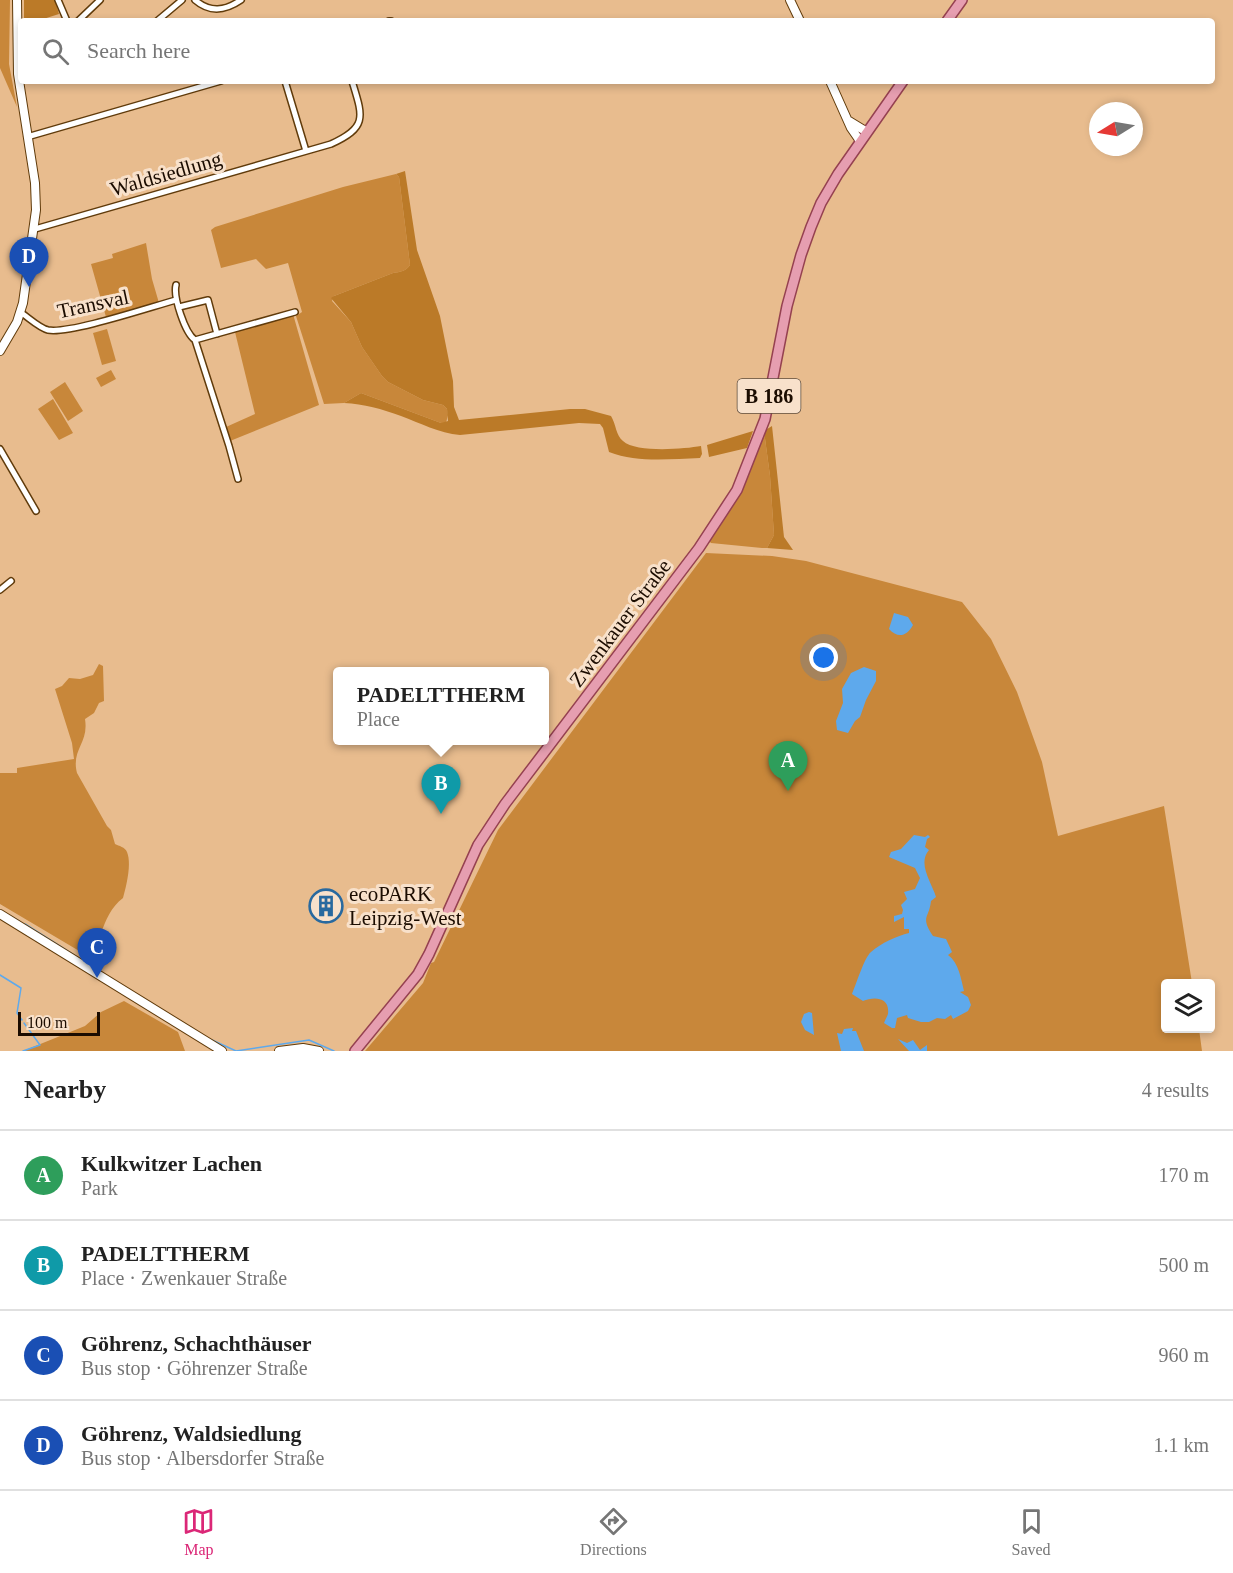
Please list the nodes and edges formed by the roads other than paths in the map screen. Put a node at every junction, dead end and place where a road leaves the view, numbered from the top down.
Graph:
1 (16, 0) edge
2 (58, 0) edge
3 (100, 0) edge
4 (182, 0) edge
5 (195, 0) edge
6 (241, 0) edge
7 (790, 0) edge
8 (962, 0) edge
9 (66, 18) edge
10 (81, 18) edge
11 (161, 18) edge
12 (799, 18) edge
13 (949, 18) edge
14 (18, 33) edge
15 (19, 84) edge
16 (211, 84) edge
17 (286, 84) edge
18 (353, 84) edge
19 (831, 84) edge
20 (901, 84) edge
21 (849, 121) junction
22 (867, 132) junction
23 (27, 137) junction
24 (860, 141) junction
25 (306, 151) junction
26 (35, 229) junction
27 (176, 285) dead end
28 (176, 300) junction
29 (179, 307) junction
30 (20, 312) junction
31 (295, 312) dead end
32 (217, 334) junction
33 (195, 340) junction
34 (0, 351) edge
35 (0, 449) edge
36 (238, 479) dead end
37 (36, 511) dead end
38 (11, 581) dead end
39 (0, 590) edge
40 (0, 914) edge
41 (222, 1051) edge
42 (279, 1051) edge
43 (319, 1051) edge
44 (355, 1051) edge

1 - 14 street
2 - 9 street
3 - 10 street
4 - 11 street
5 - 6 street
7 - 12 street
8 - 13 main road
15 - 23 street
16 - 23 street
17 - 25 street
18 - 25 street, Waldsiedlung
19 - 21 street
20 - 22 main road, B 186
21 - 22 street
21 - 24 street
22 - 24 main road, B 186
23 - 26 street
24 - 44 main road, Zwenkauer Straße / B 186
25 - 26 street, Waldsiedlung
26 - 30 street
27 - 28 street
28 - 29 street
28 - 30 street, Transval
29 - 32 street
29 - 33 street
30 - 34 street
31 - 32 street
32 - 33 street
33 - 36 street
35 - 37 street
38 - 39 street
40 - 41 street
42 - 43 street

